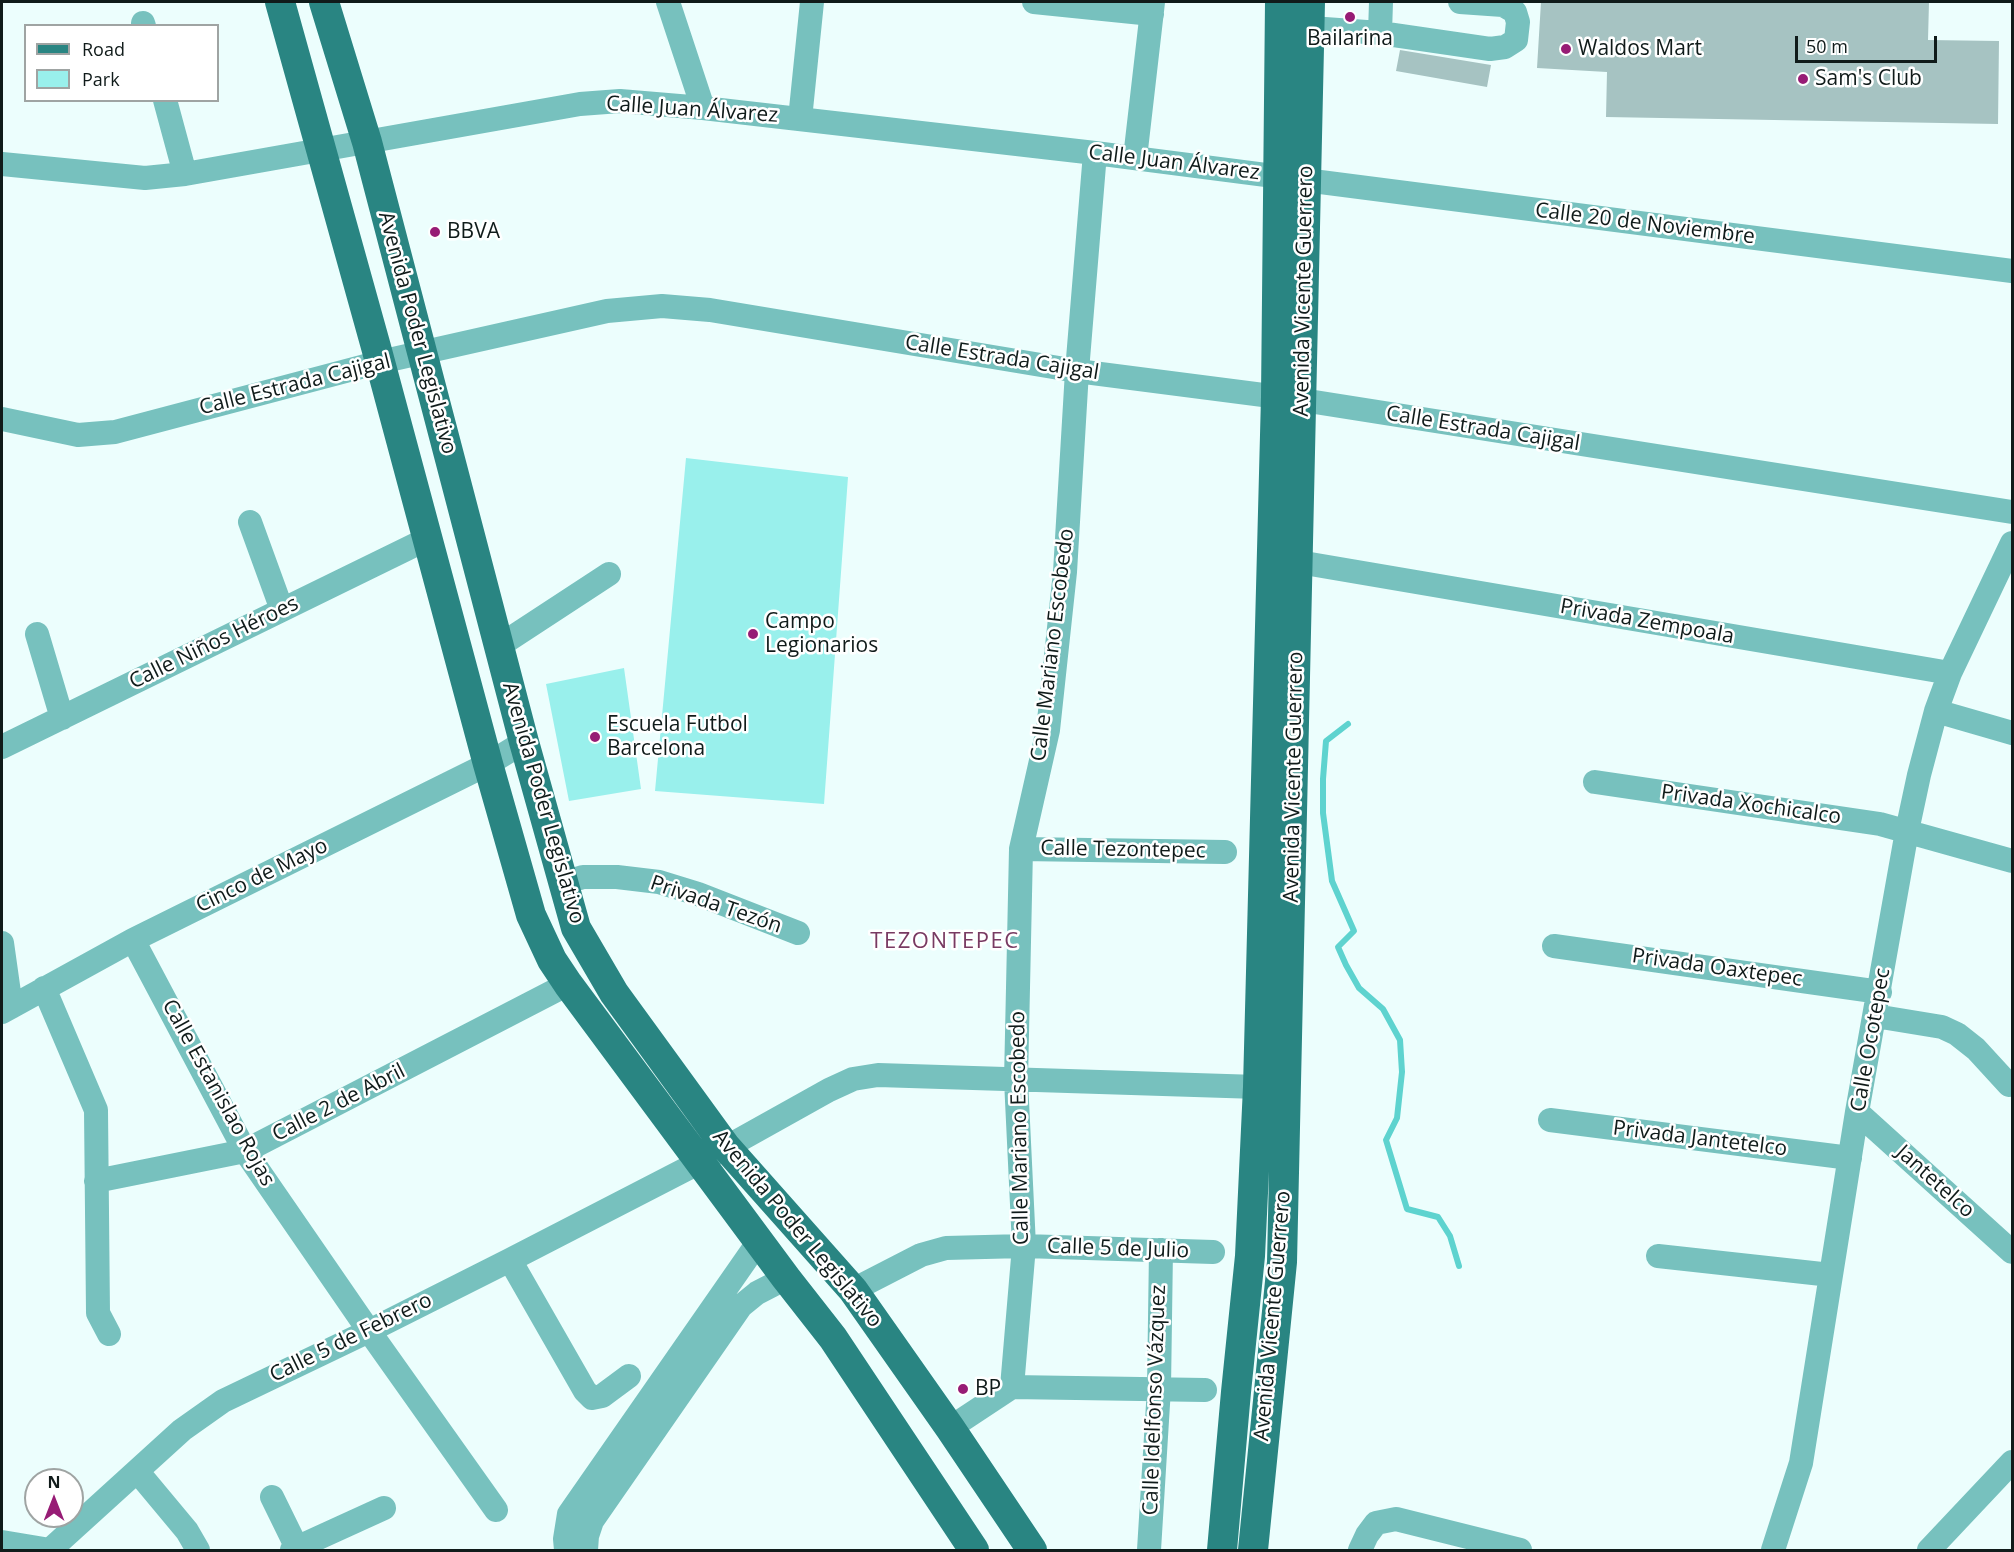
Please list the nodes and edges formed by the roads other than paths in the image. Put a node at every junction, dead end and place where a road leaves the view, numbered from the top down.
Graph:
1 (280, 2) edge
2 (325, 2) edge
3 (668, 2) edge
4 (812, 2) edge
5 (1034, 2) edge
6 (1280, 2) edge
7 (1381, 2) edge
8 (1460, 2) edge
9 (1153, 8) edge
10 (1310, 15) edge
11 (1380, 33) junction
12 (166, 102) edge
13 (703, 108) junction
14 (800, 119) junction
15 (367, 142) junction
16 (322, 151) junction
17 (1095, 153) junction
18 (1136, 158) junction
19 (2, 164) edge
20 (185, 174) junction
21 (1292, 178) junction
22 (2013, 271) edge
23 (423, 353) junction
24 (380, 362) junction
25 (1077, 371) junction
26 (1289, 399) junction
27 (2, 419) edge
28 (2013, 512) edge
29 (250, 522) dead end
30 (427, 539) junction
31 (2013, 543) edge
32 (1285, 560) junction
33 (609, 574) dead end
34 (282, 610) junction
35 (37, 634) dead end
36 (499, 646) junction
37 (1950, 673) junction
38 (1936, 711) junction
39 (62, 718) junction
40 (2013, 733) edge
41 (524, 742) junction
42 (2, 747) edge
43 (488, 764) junction
44 (1595, 782) dead end
45 (1907, 831) junction
46 (1021, 849) junction
47 (1225, 852) dead end
48 (2013, 861) edge
49 (563, 883) junction
50 (798, 933) dead end
51 (133, 940) junction
52 (2, 943) edge
53 (1554, 946) dead end
54 (568, 984) junction
55 (44, 988) junction
56 (1880, 992) junction
57 (6, 1009) edge
58 (1875, 1016) junction
59 (1016, 1080) junction
60 (2009, 1085) dead end
61 (1258, 1087) junction
62 (1857, 1112) junction
63 (1550, 1120) dead end
64 (726, 1147) junction
65 (245, 1151) junction
66 (1850, 1158) junction
67 (700, 1162) junction
68 (96, 1180) junction
69 (759, 1241) junction
70 (1024, 1246) junction
71 (1161, 1250) junction
72 (1213, 1252) dead end
73 (2013, 1252) edge
74 (1658, 1256) dead end
75 (510, 1260) junction
76 (1831, 1275) junction
77 (786, 1278) junction
78 (853, 1290) junction
79 (369, 1331) junction
80 (109, 1334) dead end
81 (629, 1376) dead end
82 (1012, 1387) junction
83 (1159, 1388) junction
84 (1205, 1390) dead end
85 (950, 1428) junction
86 (2013, 1462) edge
87 (137, 1471) junction
88 (272, 1497) dead end
89 (384, 1508) dead end
90 (496, 1510) dead end
91 (2, 1542) edge
92 (294, 1549) edge
93 (50, 1550) edge
94 (198, 1551) edge
95 (566, 1551) edge
96 (586, 1551) edge
97 (974, 1551) edge
98 (1032, 1551) edge
99 (1149, 1551) edge
100 (1222, 1551) edge
101 (1253, 1551) edge
102 (1360, 1551) edge
103 (1520, 1551) edge
104 (1773, 1551) edge
105 (1929, 1551) edge

1 - 16 main road, Avenida Poder Legislativo
2 - 15 main road, Avenida Poder Legislativo
3 - 13 street
4 - 14 street
5 - 9 street
6 - 21 main road, Avenida Vicente Guerrero
7 - 11 street
8 - 11 street
9 - 18 street
10 - 11 street
10 - 21 main road, Avenida Vicente Guerrero
12 - 20 street
13 - 14 street, Calle Juan Álvarez
13 - 15 street, Calle Juan Álvarez
14 - 17 street, Calle Juan Álvarez
15 - 16 street, Calle Juan Álvarez
15 - 23 main road, Avenida Poder Legislativo
16 - 20 street, Calle Juan Álvarez
16 - 24 main road, Avenida Poder Legislativo
17 - 18 street, Calle Juan Álvarez
17 - 25 street, Calle Mariano Escobedo
18 - 21 street, Calle Juan Álvarez
19 - 20 street, Calle Juan Álvarez
21 - 22 street, Calle 20 de Noviembre
21 - 26 main road, Avenida Vicente Guerrero
23 - 24 street, Calle Estrada Cajigal
23 - 25 street, Calle Estrada Cajigal
23 - 36 main road, Avenida Poder Legislativo
24 - 27 street, Calle Estrada Cajigal
24 - 30 main road, Avenida Poder Legislativo
25 - 26 street, Calle Estrada Cajigal
25 - 46 street, Calle Mariano Escobedo
26 - 28 street, Calle Estrada Cajigal
26 - 32 main road, Avenida Vicente Guerrero
29 - 34 street
30 - 34 street, Calle Niños Héroes
30 - 43 main road, Avenida Poder Legislativo
31 - 37 street, Calle Ocotepec
32 - 37 street, Privada Zempoala
32 - 61 main road, Avenida Vicente Guerrero
32 - 101 main road, Avenida Vicente Guerrero
33 - 36 street
34 - 39 street, Calle Niños Héroes
35 - 39 street
36 - 41 main road, Avenida Poder Legislativo
37 - 38 street, Calle Ocotepec
38 - 40 street
38 - 45 street, Calle Ocotepec
39 - 42 street, Calle Niños Héroes
41 - 43 street, Cinco de Mayo
41 - 49 main road, Avenida Poder Legislativo
43 - 51 street, Cinco de Mayo
43 - 54 main road, Avenida Poder Legislativo
44 - 45 street, Privada Xochicalco
45 - 48 street, Privada Xochicalco
45 - 56 street, Calle Ocotepec
46 - 47 street, Calle Tezontepec
46 - 59 street, Calle Mariano Escobedo
49 - 50 street, Privada Tezón
49 - 64 main road, Avenida Poder Legislativo
51 - 55 street, Cinco de Mayo
51 - 65 street, Calle Estanislao Rojas
52 - 57 street
53 - 56 street, Privada Oaxtepec
54 - 65 street, Calle 2 de Abril
54 - 67 main road, Avenida Poder Legislativo
55 - 57 street, Cinco de Mayo
55 - 68 street
56 - 58 street, Calle Ocotepec
58 - 60 street
58 - 62 street, Calle Ocotepec
59 - 61 street, Calle 5 de Febrero
59 - 64 street, Calle 5 de Febrero
59 - 70 street, Calle Mariano Escobedo
61 - 100 main road, Avenida Vicente Guerrero
62 - 66 street, Calle Ocotepec
62 - 73 street, Jantetelco
63 - 66 street, Privada Jantetelco
64 - 67 street, Calle 5 de Febrero
64 - 78 main road, Avenida Poder Legislativo
65 - 68 street, Calle 2 de Abril
65 - 79 street, Calle Estanislao Rojas
66 - 76 street, Calle Ocotepec
67 - 69 main road, Avenida Poder Legislativo
67 - 75 street, Calle 5 de Febrero
68 - 80 street
69 - 77 main road, Avenida Poder Legislativo
69 - 95 street
70 - 71 street, Calle 5 de Julio
70 - 78 street, Calle 5 de Julio
70 - 82 street, Calle Mariano Escobedo
71 - 72 street, Calle 5 de Julio
71 - 83 street, Calle Idelfonso Vázquez
74 - 76 street
75 - 79 street, Calle 5 de Febrero
75 - 81 street
76 - 104 street, Calle Ocotepec
77 - 96 street
77 - 97 main road, Avenida Poder Legislativo
78 - 85 main road, Avenida Poder Legislativo
79 - 87 street, Calle 5 de Febrero
79 - 90 street, Calle Estanislao Rojas
82 - 83 street
82 - 85 street
83 - 84 street
83 - 99 street, Calle Idelfonso Vázquez
85 - 98 main road, Avenida Poder Legislativo
86 - 105 street
87 - 93 street, Calle 5 de Febrero
87 - 94 street
88 - 92 street
89 - 92 street
91 - 93 street, Calle 5 de Febrero
102 - 103 street

